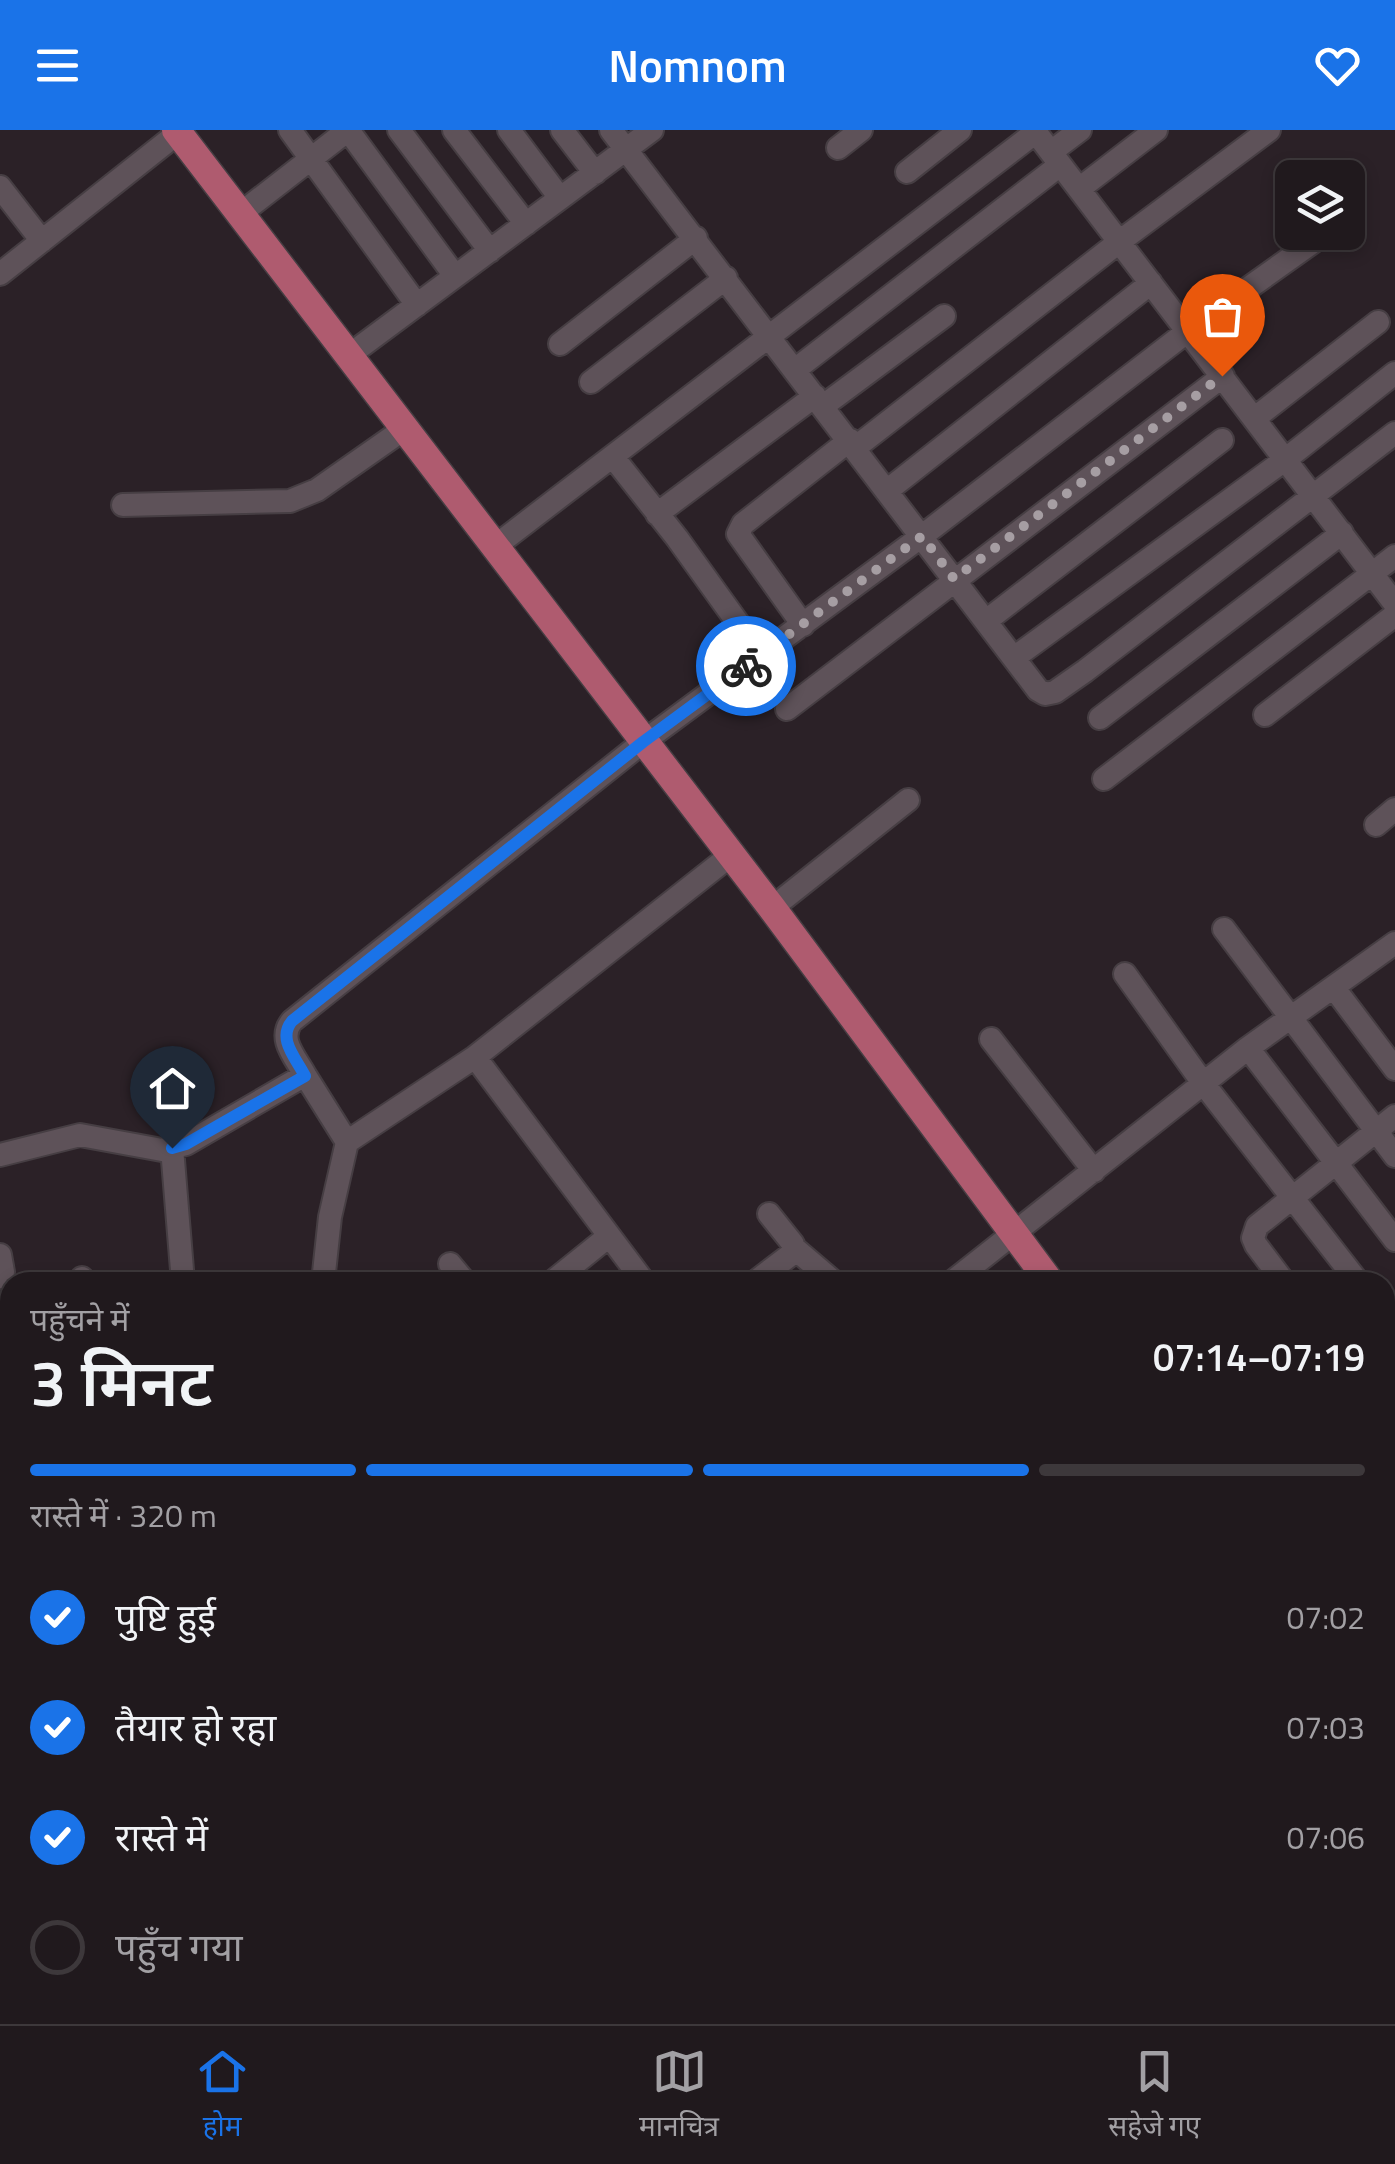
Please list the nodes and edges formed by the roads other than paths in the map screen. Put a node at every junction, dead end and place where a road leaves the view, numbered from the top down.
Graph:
1 (290, 130) edge
2 (348, 130) edge
3 (400, 130) edge
4 (454, 130) edge
5 (509, 130) edge
6 (562, 130) edge
7 (611, 130) edge
8 (652, 130) edge
9 (861, 130) edge
10 (960, 130) edge
11 (1080, 130) edge
12 (1156, 130) edge
13 (1269, 130) edge
14 (1035, 131) edge
15 (177, 132) edge
16 (838, 148) dead end
17 (626, 150) junction
18 (312, 158) junction
19 (1056, 158) junction
20 (595, 172) junction
21 (907, 172) dead end
22 (0, 187) edge
23 (1079, 190) junction
24 (560, 198) junction
25 (240, 214) junction
26 (526, 224) junction
27 (696, 238) junction
28 (42, 241) junction
29 (1119, 242) junction
30 (1301, 250) edge
31 (490, 251) junction
32 (0, 274) edge
33 (455, 276) junction
34 (726, 278) junction
35 (1151, 283) junction
36 (417, 305) junction
37 (944, 316) dead end
38 (1378, 322) dead end
39 (1188, 330) junction
40 (771, 338) junction
41 (560, 344) dead end
42 (348, 356) junction
43 (796, 369) junction
44 (1395, 373) edge
45 (1222, 376) junction
46 (591, 382) dead end
47 (819, 401) junction
48 (1255, 418) junction
49 (404, 429) junction
50 (1395, 432) edge
51 (1222, 440) dead end
52 (853, 443) junction
53 (614, 457) junction
54 (1286, 459) junction
55 (888, 490) junction
56 (1313, 494) junction
57 (124, 505) dead end
58 (656, 514) junction
59 (1342, 533) junction
60 (922, 536) junction
61 (494, 547) junction
62 (1395, 556) edge
63 (1372, 574) junction
64 (954, 579) junction
65 (1395, 604) edge
66 (1395, 615) edge
67 (986, 621) junction
68 (802, 624) junction
69 (762, 655) junction
70 (1015, 657) junction
71 (787, 709) dead end
72 (1265, 715) dead end
73 (1100, 718) dead end
74 (643, 742) junction
75 (1104, 778) dead end
76 (908, 800) dead end
77 (1395, 809) edge
78 (1376, 825) dead end
79 (731, 855) junction
80 (772, 908) junction
81 (1224, 928) dead end
82 (1390, 957) edge
83 (1125, 974) dead end
84 (1334, 988) junction
85 (1291, 1018) junction
86 (991, 1038) dead end
87 (1248, 1048) junction
88 (475, 1057) junction
89 (1395, 1068) edge
90 (305, 1076) junction
91 (1203, 1083) junction
92 (1395, 1116) edge
93 (1376, 1130) junction
94 (348, 1142) junction
95 (172, 1148) junction
96 (0, 1155) edge
97 (1395, 1156) edge
98 (1336, 1162) junction
99 (1094, 1171) junction
100 (1293, 1198) junction
101 (769, 1214) dead end
102 (1014, 1235) junction
103 (609, 1236) junction
104 (1395, 1240) edge
105 (794, 1248) junction
106 (182, 1272) edge
107 (324, 1272) edge
108 (564, 1272) edge
109 (636, 1272) edge
110 (769, 1272) edge
111 (822, 1272) edge
112 (965, 1272) edge
113 (1042, 1272) edge
114 (1277, 1272) edge
115 (1350, 1272) edge

1 - 18 street
2 - 18 street
2 - 33 street
3 - 31 street
4 - 26 street
5 - 24 street
6 - 20 street
7 - 17 street
8 - 17 street
9 - 16 street
10 - 21 street
11 - 19 street
12 - 23 street
13 - 29 street
14 - 19 street
14 - 40 street
15 - 25 main road
15 - 28 street
17 - 20 street
17 - 27 street
18 - 25 street
18 - 36 street
19 - 23 street
19 - 43 street
20 - 24 street
22 - 28 street
23 - 29 street
24 - 26 street
25 - 42 main road
26 - 31 street
27 - 34 street
27 - 41 street
28 - 32 street
29 - 35 street
29 - 52 street
30 - 39 street
31 - 33 street
33 - 36 street
34 - 40 street
34 - 46 street
35 - 39 street
35 - 55 street
36 - 42 street
37 - 47 street
38 - 48 street
39 - 45 street
39 - 60 street
40 - 43 street
40 - 53 street
42 - 49 main road
43 - 47 street
44 - 54 street
45 - 48 street
45 - 64 street
47 - 52 street
47 - 58 street
48 - 54 street
49 - 57 street
49 - 61 main road
50 - 56 street
51 - 67 street
52 - 55 street
52 - 68 street
53 - 58 street
53 - 61 street
54 - 56 street
54 - 70 street
55 - 60 street
56 - 59 street
56 - 70 street
58 - 69 street
59 - 63 street
59 - 73 street
60 - 64 street
60 - 68 street
61 - 74 main road
62 - 63 street
63 - 65 street
63 - 75 street
64 - 67 street
64 - 71 street
66 - 72 street
67 - 70 street
68 - 69 street
69 - 74 street
74 - 79 main road
74 - 90 street
76 - 80 street
77 - 78 street
79 - 80 main road
79 - 88 street
80 - 102 main road
81 - 85 street
82 - 84 street
83 - 91 street
84 - 85 street
84 - 89 street
85 - 87 street
85 - 93 street
86 - 99 street
87 - 91 street
87 - 98 street
88 - 94 street
88 - 103 street
90 - 94 street
90 - 95 street
91 - 99 street
91 - 100 street
92 - 93 street
93 - 97 street
93 - 98 street
94 - 107 street
95 - 96 street
95 - 106 street
98 - 100 street
98 - 104 street
99 - 102 street
100 - 114 street
100 - 115 street
101 - 105 street
102 - 112 street
102 - 113 main road
103 - 108 street
103 - 109 street
105 - 110 street
105 - 111 street

